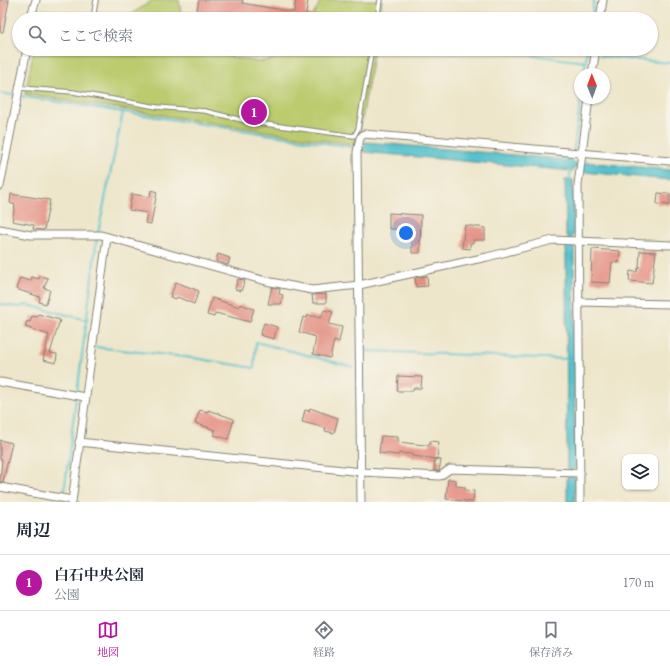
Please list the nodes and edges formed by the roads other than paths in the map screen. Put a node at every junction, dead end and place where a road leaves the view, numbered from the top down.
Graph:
1 (36, 0) edge
2 (96, 0) edge
3 (380, 0) edge
4 (602, 0) edge
5 (32, 12) edge
6 (94, 12) edge
7 (378, 12) edge
8 (601, 12) edge
9 (26, 56) edge
10 (371, 56) edge
11 (595, 56) edge
12 (593, 68) edge
13 (18, 88) junction
14 (588, 104) edge
15 (581, 153) junction
16 (670, 161) edge
17 (0, 186) edge
18 (0, 229) edge
19 (101, 236) junction
20 (573, 240) junction
21 (670, 245) edge
22 (359, 285) junction
23 (579, 302) junction
24 (670, 304) edge
25 (0, 382) edge
26 (79, 396) junction
27 (79, 442) junction
28 (362, 472) junction
29 (574, 473) junction
30 (0, 487) edge
31 (67, 500) edge
32 (361, 502) edge
33 (580, 502) edge

1 - 5 street
2 - 6 lane
3 - 7 lane
4 - 8 street
9 - 13 street
10 - 13 lane
11 - 12 street
13 - 17 street
14 - 15 street
15 - 16 street
15 - 20 street
15 - 22 street
18 - 19 street
19 - 22 street
19 - 26 street
20 - 21 street
20 - 22 street
20 - 23 street
22 - 28 street
23 - 24 street
23 - 29 street
25 - 26 street
26 - 27 street
27 - 28 street
27 - 31 street
28 - 29 street
28 - 32 street
29 - 33 street
30 - 31 street

